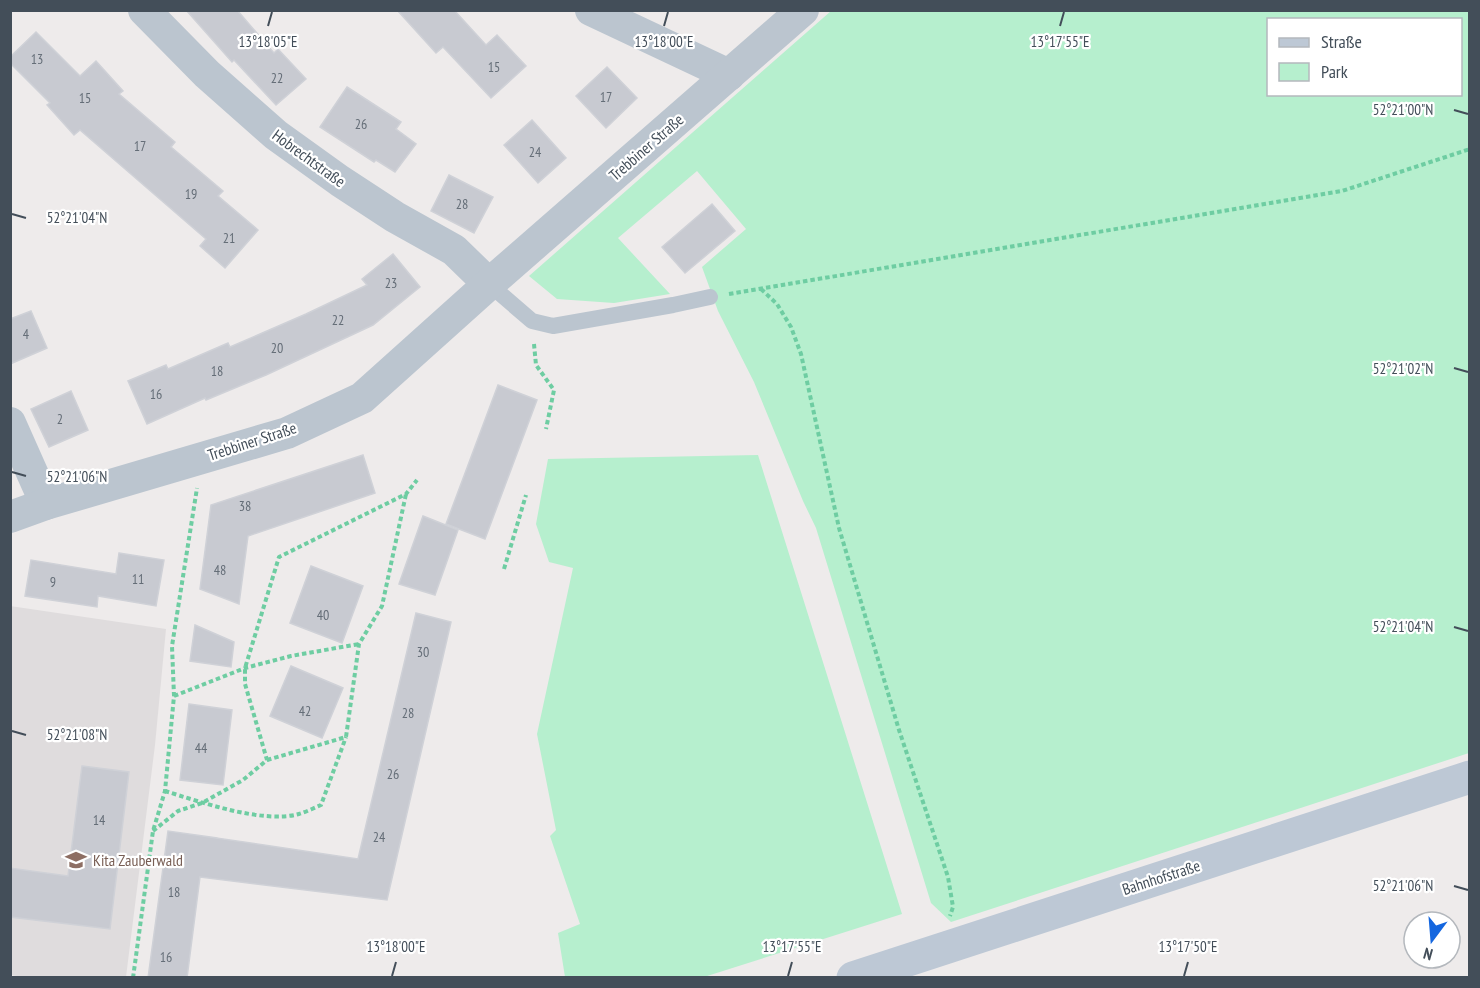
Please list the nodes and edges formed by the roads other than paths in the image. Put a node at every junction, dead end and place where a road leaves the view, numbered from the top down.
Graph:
1 (144, 10) edge
2 (591, 10) edge
3 (803, 10) edge
4 (729, 75) junction
5 (489, 284) junction
6 (711, 297) road end
7 (10, 423) edge
8 (46, 504) junction
9 (10, 517) edge
10 (1470, 777) edge
11 (853, 978) edge

1 - 5 street, Hobrechtstraße
2 - 4 street
3 - 4 street, Trebbiner Straße
4 - 5 street, Trebbiner Straße
5 - 6 lane
5 - 8 street, Trebbiner Straße
7 - 8 street
8 - 9 street, Trebbiner Straße
10 - 11 main road, Bahnhofstraße

